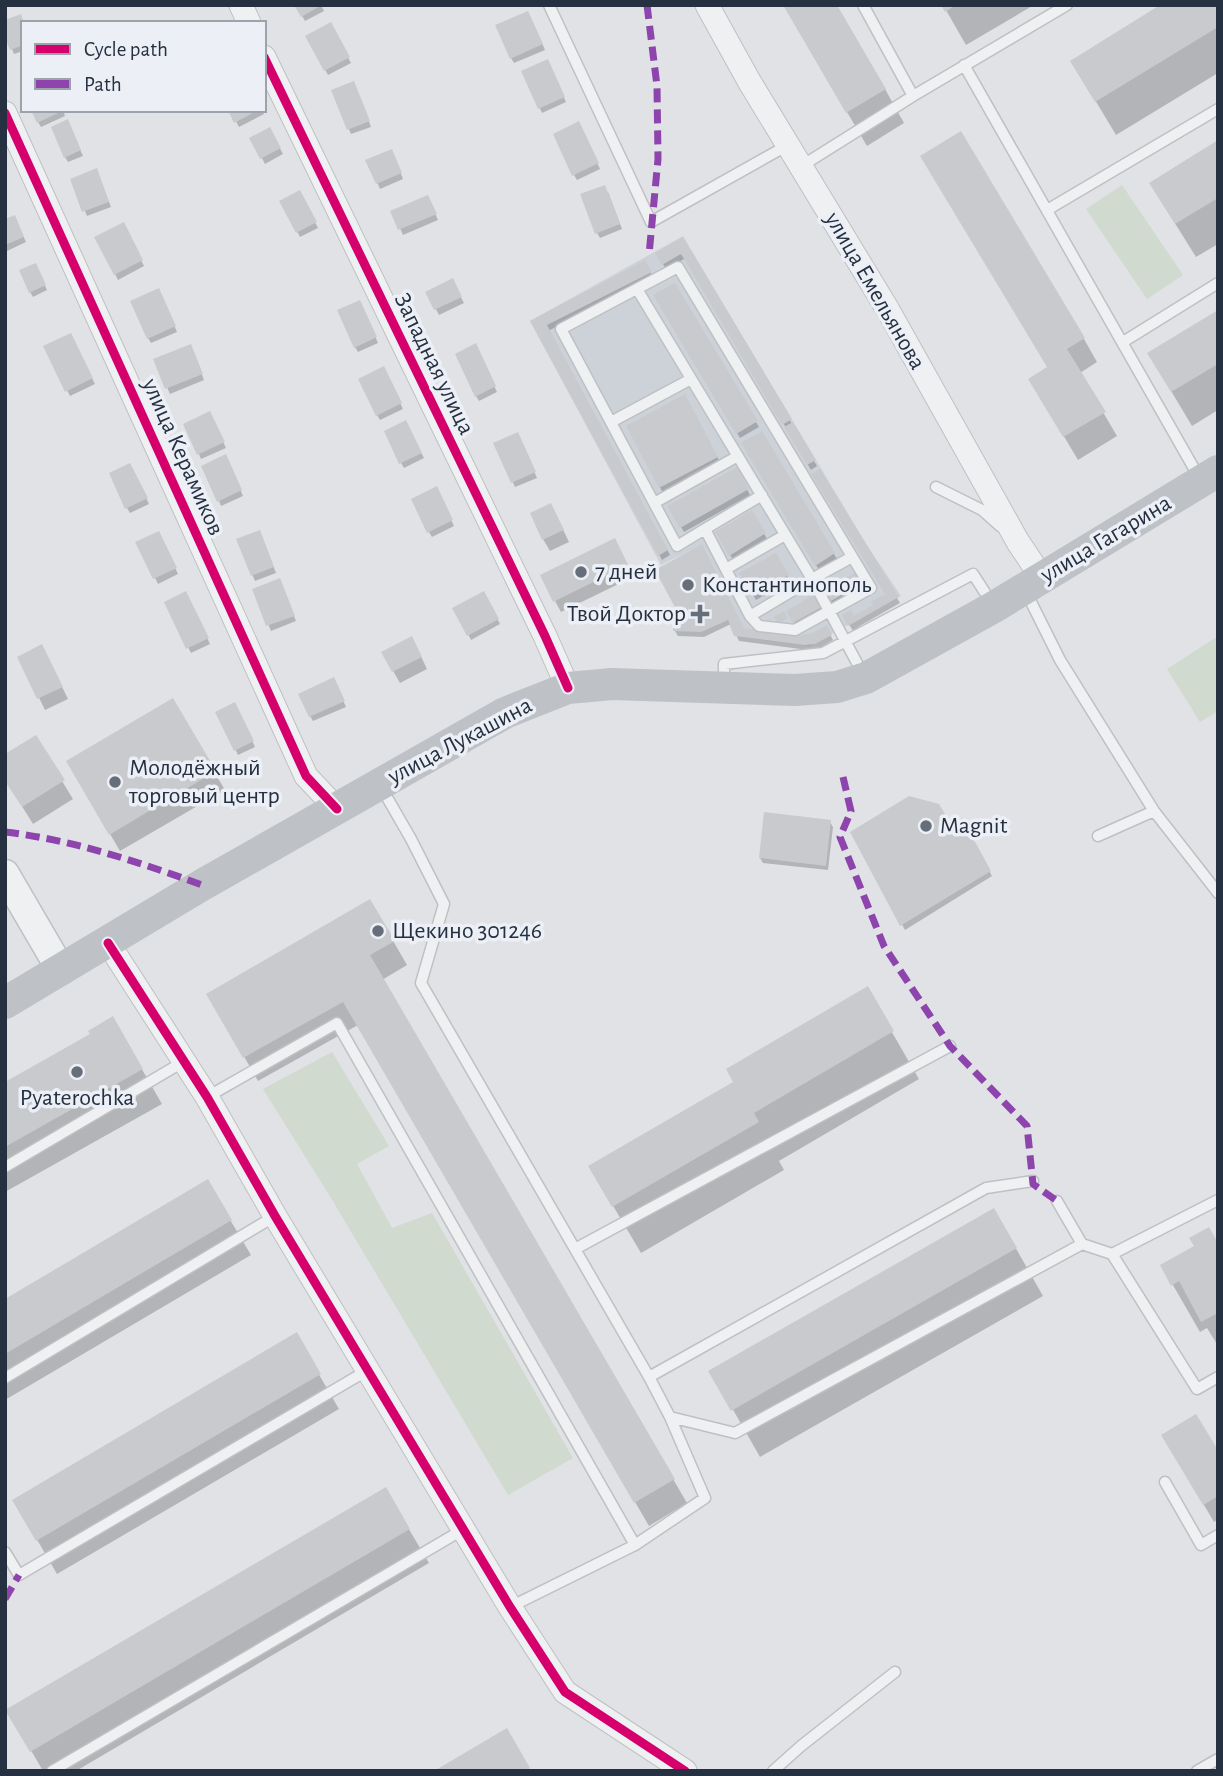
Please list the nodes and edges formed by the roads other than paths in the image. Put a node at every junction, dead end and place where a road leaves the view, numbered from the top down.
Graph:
1 (241, 5) edge
2 (549, 5) edge
3 (707, 5) edge
4 (863, 5) edge
5 (1067, 5) edge
6 (248, 21) edge
7 (266, 61) edge
8 (964, 65) junction
9 (913, 96) junction
10 (1218, 109) edge
11 (5, 113) edge
12 (789, 145) junction
13 (800, 167) junction
14 (1047, 210) junction
15 (1218, 283) edge
16 (638, 289) junction
17 (1123, 342) junction
18 (691, 379) junction
19 (611, 422) junction
20 (738, 456) junction
21 (1209, 477) edge
22 (936, 486) dead end
23 (762, 495) junction
24 (654, 503) junction
25 (705, 528) junction
26 (785, 535) junction
27 (1018, 542) junction
28 (852, 557) junction
29 (726, 569) junction
30 (812, 579) junction
31 (1033, 583) junction
32 (994, 607) junction
33 (830, 612) junction
34 (750, 616) junction
35 (845, 641) junction
36 (866, 678) junction
37 (568, 688) junction
38 (724, 688) junction
39 (379, 784) junction
40 (337, 809) junction
41 (1154, 811) junction
42 (1098, 836) dead end
43 (5, 874) edge
44 (1218, 893) edge
45 (108, 943) junction
46 (61, 970) junction
47 (5, 1003) edge
48 (950, 1045) dead end
49 (183, 1062) junction
50 (207, 1097) junction
51 (5, 1167) edge
52 (1033, 1181) dead end
53 (1218, 1200) edge
54 (1057, 1201) dead end
55 (275, 1216) junction
56 (1082, 1244) junction
57 (576, 1249) junction
58 (1112, 1254) junction
59 (369, 1369) junction
60 (649, 1377) junction
61 (1218, 1377) edge
62 (5, 1378) edge
63 (670, 1417) junction
64 (1165, 1482) dead end
65 (464, 1529) junction
66 (1218, 1535) edge
67 (635, 1545) junction
68 (5, 1552) edge
69 (510, 1606) junction
70 (895, 1672) dead end
71 (1218, 1759) edge
72 (52, 1771) edge
73 (685, 1771) edge
74 (773, 1771) edge
75 (1197, 1771) edge

1 - 6 street
2 - 12 lane
3 - 12 street, улица Емельянова
4 - 9 lane
5 - 8 lane
7 - 37 street, Западная улица
8 - 9 lane
8 - 14 lane
9 - 13 lane
10 - 14 lane
11 - 40 street, улица Керамиков
12 - 13 street, улица Емельянова
13 - 27 street, улица Емельянова
14 - 17 lane
15 - 17 lane
16 - 18 lane
16 - 19 lane
16 - 28 lane
17 - 21 lane
18 - 19 lane
18 - 20 lane
19 - 24 lane
20 - 23 lane
20 - 24 lane
21 - 31 main road, улица Гагарина
22 - 27 lane
23 - 25 lane
23 - 26 lane
24 - 25 lane
25 - 29 lane
26 - 29 lane
26 - 30 lane
27 - 31 street, улица Емельянова
28 - 30 lane
28 - 33 lane
29 - 34 lane
30 - 33 lane
30 - 34 lane
31 - 32 main road, улица Гагарина
31 - 41 lane
32 - 35 lane
32 - 36 main road, улица Лукашина
33 - 34 lane
33 - 35 lane
35 - 36 lane
35 - 38 lane
36 - 38 main road, улица Лукашина
37 - 38 main road, улица Лукашина
37 - 39 main road, улица Лукашина
39 - 40 main road, улица Лукашина
39 - 57 lane
40 - 45 main road, улица Лукашина
41 - 42 lane
41 - 44 lane
43 - 46 street
45 - 46 main road, улица Лукашина
45 - 49 street
46 - 47 main road, улица Лукашина
48 - 57 lane
49 - 50 street
49 - 51 lane
50 - 55 street
50 - 67 lane
52 - 60 lane
53 - 58 lane
54 - 56 lane
55 - 59 street
55 - 62 lane
56 - 58 lane
56 - 63 lane
57 - 60 lane
58 - 61 lane
59 - 65 street
59 - 68 lane
60 - 63 lane
63 - 67 lane
64 - 66 lane
65 - 69 street
65 - 72 lane
67 - 69 lane
69 - 73 street
70 - 74 lane
71 - 75 lane

